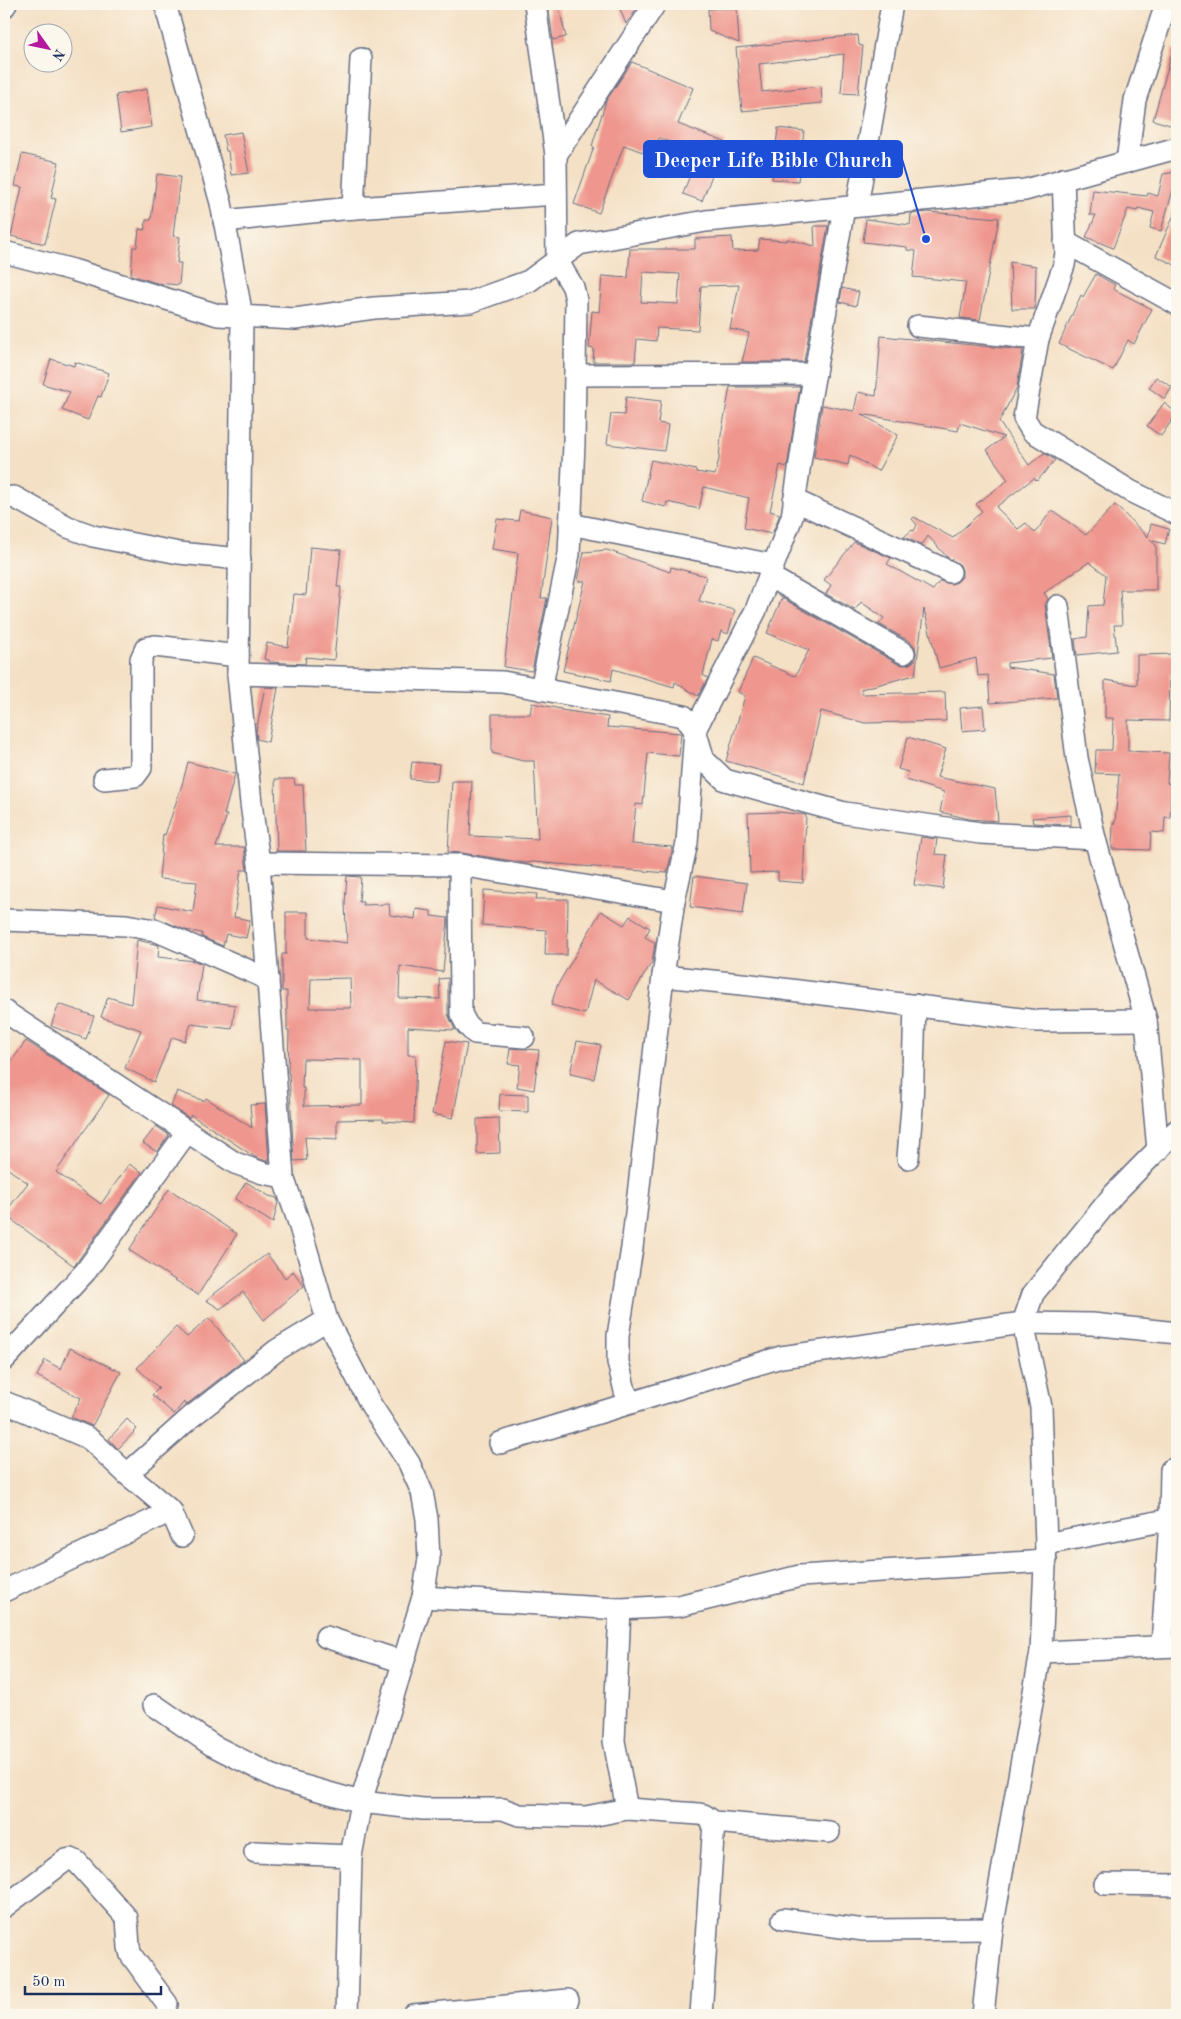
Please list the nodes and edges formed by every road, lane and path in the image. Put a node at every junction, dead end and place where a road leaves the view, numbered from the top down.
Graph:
1 (6, 4) edge
2 (165, 4) edge
3 (535, 4) edge
4 (654, 4) edge
5 (892, 4) edge
6 (1166, 4) edge
7 (4, 7) edge
8 (361, 59) dead end
9 (1177, 148) edge
10 (556, 156) junction
11 (1127, 162) junction
12 (1063, 179) junction
13 (556, 194) junction
14 (851, 207) junction
15 (353, 208) junction
16 (224, 221) junction
17 (1065, 242) junction
18 (4, 252) edge
19 (557, 260) junction
20 (1177, 304) edge
21 (242, 316) junction
22 (918, 326) dead end
23 (1038, 339) junction
24 (815, 374) junction
25 (575, 375) junction
26 (4, 498) edge
27 (794, 500) junction
28 (1177, 514) edge
29 (570, 524) junction
30 (240, 559) junction
31 (771, 571) junction
32 (950, 572) dead end
33 (1058, 606) dead end
34 (904, 653) dead end
35 (238, 665) junction
36 (541, 689) junction
37 (695, 730) junction
38 (104, 779) dead end
39 (1095, 839) junction
40 (259, 863) junction
41 (460, 865) junction
42 (674, 902) junction
43 (4, 920) edge
44 (663, 976) junction
45 (268, 980) junction
46 (915, 1005) junction
47 (4, 1011) edge
48 (1146, 1020) junction
49 (524, 1037) dead end
50 (1177, 1130) edge
51 (187, 1132) junction
52 (1158, 1150) junction
53 (908, 1158) dead end
54 (283, 1177) junction
55 (327, 1320) junction
56 (1023, 1323) junction
57 (1177, 1333) edge
58 (4, 1360) edge
59 (4, 1402) edge
60 (630, 1402) junction
61 (500, 1443) dead end
62 (1170, 1470) dead end
63 (127, 1474) junction
64 (171, 1511) junction
65 (1174, 1519) edge
66 (182, 1536) dead end
67 (1046, 1553) junction
68 (4, 1591) edge
69 (424, 1597) junction
70 (620, 1609) junction
71 (326, 1637) dead end
72 (1170, 1646) edge
73 (1040, 1652) junction
74 (404, 1662) junction
75 (154, 1705) dead end
76 (361, 1802) junction
77 (626, 1809) junction
78 (714, 1822) junction
79 (830, 1832) dead end
80 (255, 1852) dead end
81 (350, 1856) junction
82 (1105, 1884) dead end
83 (1177, 1885) edge
84 (4, 1908) edge
85 (782, 1919) dead end
86 (992, 1929) junction
87 (568, 2000) dead end
88 (167, 2004) dead end
89 (346, 2015) edge
90 (413, 2015) edge
91 (701, 2015) edge
92 (983, 2015) edge

1 - 7 street
2 - 16 street
3 - 10 street
4 - 10 street
5 - 14 street
6 - 11 street
8 - 15 street
9 - 11 street
10 - 13 street
11 - 12 street
12 - 14 street
12 - 17 street
13 - 15 street
13 - 19 street
14 - 19 street
14 - 24 street
15 - 16 street
16 - 21 street
17 - 20 street
17 - 23 street
18 - 21 street
19 - 21 street
19 - 25 street
21 - 30 street
22 - 23 street
23 - 28 street
24 - 25 street
24 - 27 street
25 - 29 street
26 - 30 street
27 - 31 street
27 - 32 street
29 - 31 street
29 - 36 street
30 - 35 street
31 - 34 street
31 - 37 street
33 - 39 street
35 - 36 street
35 - 38 street
35 - 40 street
36 - 37 street
37 - 39 street
37 - 42 street
39 - 48 street
40 - 41 street
40 - 45 street
41 - 42 street
41 - 49 street
42 - 44 street
43 - 45 street
44 - 46 street
44 - 60 street
45 - 54 street
46 - 48 street
46 - 53 street
47 - 51 street
48 - 52 street
50 - 52 street
51 - 54 street
51 - 58 street
52 - 56 street
54 - 55 street
55 - 63 street
55 - 69 street
56 - 57 street
56 - 60 street
56 - 67 street
59 - 63 street
60 - 61 street
62 - 65 street
63 - 64 street
64 - 66 street
64 - 68 street
65 - 67 street
65 - 72 street
67 - 70 street
67 - 73 street
69 - 70 street
69 - 74 street
70 - 77 street
71 - 74 street
72 - 73 street
73 - 86 street
74 - 76 street
75 - 76 street
76 - 77 street
76 - 81 street
77 - 78 street
78 - 79 street
78 - 91 street
80 - 81 street
81 - 89 street
82 - 83 street
84 - 88 street
85 - 86 street
86 - 92 street
87 - 90 street

